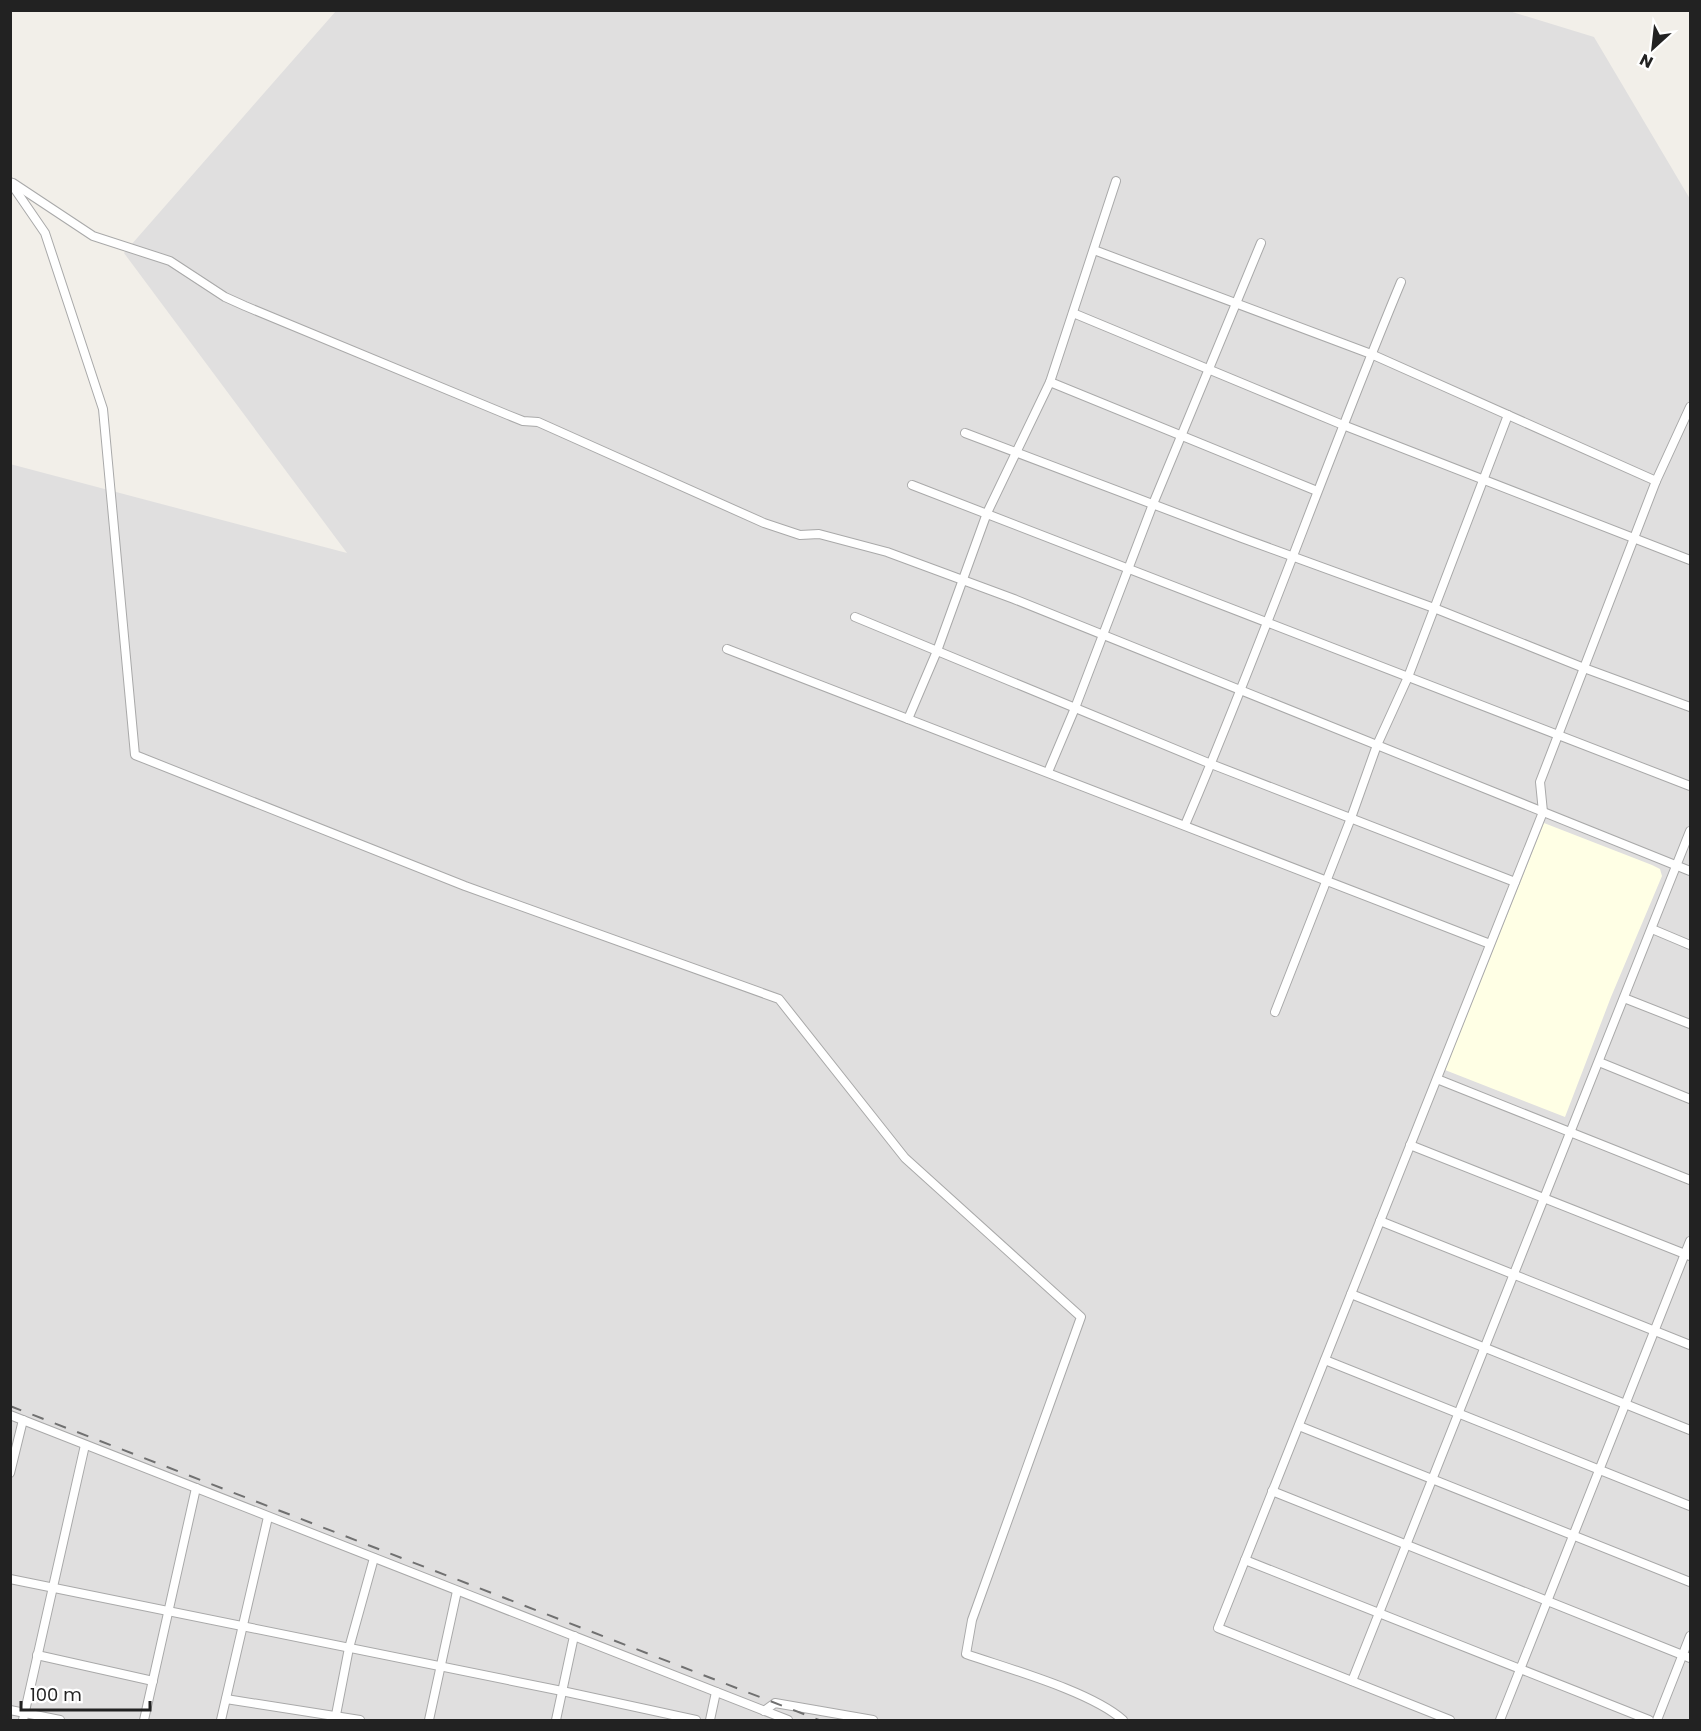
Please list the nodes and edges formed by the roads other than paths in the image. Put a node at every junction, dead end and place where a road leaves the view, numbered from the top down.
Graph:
1 (1116, 181) dead end
2 (10, 182) edge
3 (1261, 243) dead end
4 (1094, 250) junction
5 (1401, 282) dead end
6 (1236, 303) junction
7 (1073, 313) junction
8 (1371, 354) junction
9 (1209, 369) junction
10 (1050, 382) junction
11 (1690, 407) edge
12 (1508, 415) junction
13 (1343, 424) junction
14 (966, 433) dead end
15 (1181, 436) junction
16 (1016, 452) junction
17 (1484, 479) junction
18 (1656, 481) junction
19 (912, 485) dead end
20 (1317, 491) junction
21 (1153, 504) junction
22 (987, 513) junction
23 (1635, 537) junction
24 (1292, 556) junction
25 (1690, 560) edge
26 (1128, 569) junction
27 (963, 580) junction
28 (1434, 608) junction
29 (855, 616) dead end
30 (1268, 623) junction
31 (1103, 635) junction
32 (727, 649) dead end
33 (937, 651) junction
34 (1584, 668) junction
35 (1408, 677) junction
36 (1240, 690) junction
37 (1690, 707) edge
38 (1075, 708) junction
39 (908, 718) junction
40 (1558, 734) junction
41 (1377, 745) junction
42 (1211, 764) junction
43 (1048, 772) junction
44 (1690, 786) edge
45 (1543, 812) junction
46 (1351, 819) junction
47 (1185, 825) junction
48 (1690, 831) edge
49 (1677, 866) junction
50 (1690, 871) edge
51 (1327, 880) junction
52 (1515, 882) junction
53 (1652, 929) junction
54 (1490, 944) junction
55 (1690, 945) edge
56 (1624, 998) junction
57 (1275, 1012) dead end
58 (1690, 1024) edge
59 (1599, 1062) junction
60 (1437, 1078) junction
61 (1690, 1099) edge
62 (1571, 1132) junction
63 (1410, 1145) junction
64 (1690, 1180) edge
65 (1544, 1198) junction
66 (1380, 1221) junction
67 (1690, 1241) edge
68 (1688, 1255) edge
69 (1514, 1275) junction
70 (1351, 1294) junction
71 (1655, 1331) junction
72 (1690, 1345) edge
73 (1485, 1348) junction
74 (1325, 1360) junction
75 (1626, 1404) junction
76 (1459, 1413) junction
77 (10, 1415) edge
78 (23, 1420) junction
79 (1299, 1425) junction
80 (1690, 1430) edge
81 (86, 1445) junction
82 (1600, 1470) junction
83 (10, 1473) edge
84 (1432, 1479) junction
85 (196, 1488) junction
86 (1272, 1491) junction
87 (1690, 1506) edge
88 (268, 1516) junction
89 (1573, 1535) junction
90 (1406, 1545) junction
91 (375, 1558) junction
92 (1245, 1560) junction
93 (10, 1579) edge
94 (1690, 1582) edge
95 (52, 1587) junction
96 (457, 1591) junction
97 (1547, 1601) junction
98 (169, 1611) junction
99 (1379, 1613) junction
100 (242, 1626) junction
101 (574, 1636) junction
102 (1690, 1636) edge
103 (349, 1648) junction
104 (37, 1655) junction
105 (1687, 1657) edge
106 (441, 1667) junction
107 (1520, 1669) junction
108 (153, 1681) junction
109 (1352, 1681) junction
110 (562, 1691) junction
111 (716, 1692) junction
112 (226, 1699) junction
113 (10, 1710) edge
114 (764, 1711) junction
115 (23, 1717) edge
116 (335, 1718) edge
117 (60, 1720) edge
118 (144, 1720) edge
119 (220, 1720) edge
120 (360, 1720) edge
121 (429, 1720) edge
122 (556, 1720) edge
123 (696, 1720) edge
124 (710, 1720) edge
125 (788, 1720) edge
126 (873, 1720) edge
127 (1123, 1720) edge
128 (1450, 1720) edge
129 (1500, 1720) edge
130 (1649, 1720) edge
131 (1657, 1720) edge

1 - 4 street
2 - 27 street
2 - 127 street
3 - 6 street
4 - 6 street
4 - 7 street
5 - 8 street
6 - 8 street
6 - 9 street
7 - 9 street
7 - 10 street
8 - 12 street
8 - 13 street
9 - 13 street
9 - 15 street
10 - 15 street
10 - 16 street
11 - 18 street
12 - 17 street
12 - 18 street
13 - 17 street
13 - 20 street
14 - 16 street
15 - 20 street
15 - 21 street
16 - 21 street
16 - 22 street
17 - 23 street
17 - 28 street
18 - 23 street
19 - 22 street
20 - 24 street
21 - 24 street
21 - 26 street
22 - 26 street
22 - 27 street
23 - 25 street
23 - 34 street
24 - 28 street
24 - 30 street
26 - 30 street
26 - 31 street
27 - 31 street
27 - 33 street
28 - 34 street
28 - 35 street
29 - 33 street
30 - 35 street
30 - 36 street
31 - 36 street
31 - 38 street
32 - 39 street
33 - 38 street
33 - 39 street
34 - 37 street
34 - 40 street
35 - 40 street
35 - 41 street
36 - 41 street
36 - 42 street
38 - 42 street
38 - 43 street
39 - 43 street
40 - 44 street
40 - 45 street
41 - 45 street
41 - 46 street
42 - 46 street
42 - 47 street
43 - 47 street
45 - 49 street
45 - 52 street
46 - 51 street
46 - 52 street
47 - 51 street
48 - 49 street
49 - 50 street
49 - 53 street
51 - 54 street
51 - 57 street
52 - 54 street
53 - 55 street
53 - 56 street
54 - 60 street
56 - 58 street
56 - 59 street
59 - 61 street
59 - 62 street
60 - 62 street
60 - 63 street
62 - 64 street
62 - 65 street
63 - 65 street
63 - 66 street
65 - 68 street
65 - 69 street
66 - 69 street
66 - 70 street
67 - 68 street
68 - 71 street
69 - 71 street
69 - 73 street
70 - 73 street
70 - 74 street
71 - 72 street
71 - 75 street
73 - 75 street
73 - 76 street
74 - 76 street
74 - 79 street
75 - 80 street
75 - 82 street
76 - 82 street
76 - 84 street
77 - 78 street
78 - 81 street
78 - 83 street
79 - 84 street
79 - 86 street
81 - 85 street
81 - 95 street
82 - 87 street
82 - 89 street
84 - 89 street
84 - 90 street
85 - 88 street
85 - 98 street
86 - 90 street
86 - 92 street
88 - 91 street
88 - 100 street
89 - 94 street
89 - 97 street
90 - 97 street
90 - 99 street
91 - 96 street
91 - 103 street
92 - 99 street
92 - 109 street
93 - 95 street
95 - 98 street
95 - 104 street
96 - 101 street
96 - 106 street
97 - 105 street
97 - 107 street
98 - 100 street
98 - 108 street
99 - 107 street
99 - 109 street
100 - 103 street
100 - 112 street
101 - 110 street
101 - 111 street
102 - 105 street
103 - 106 street
103 - 116 street
104 - 108 street
104 - 115 street
105 - 131 street
106 - 110 street
106 - 121 street
107 - 129 street
107 - 130 street
108 - 118 street
109 - 128 street
110 - 122 street
110 - 123 street
111 - 114 street
111 - 124 street
112 - 116 street
112 - 119 street
113 - 115 street
114 - 125 street
114 - 126 street
115 - 117 street
116 - 120 street

